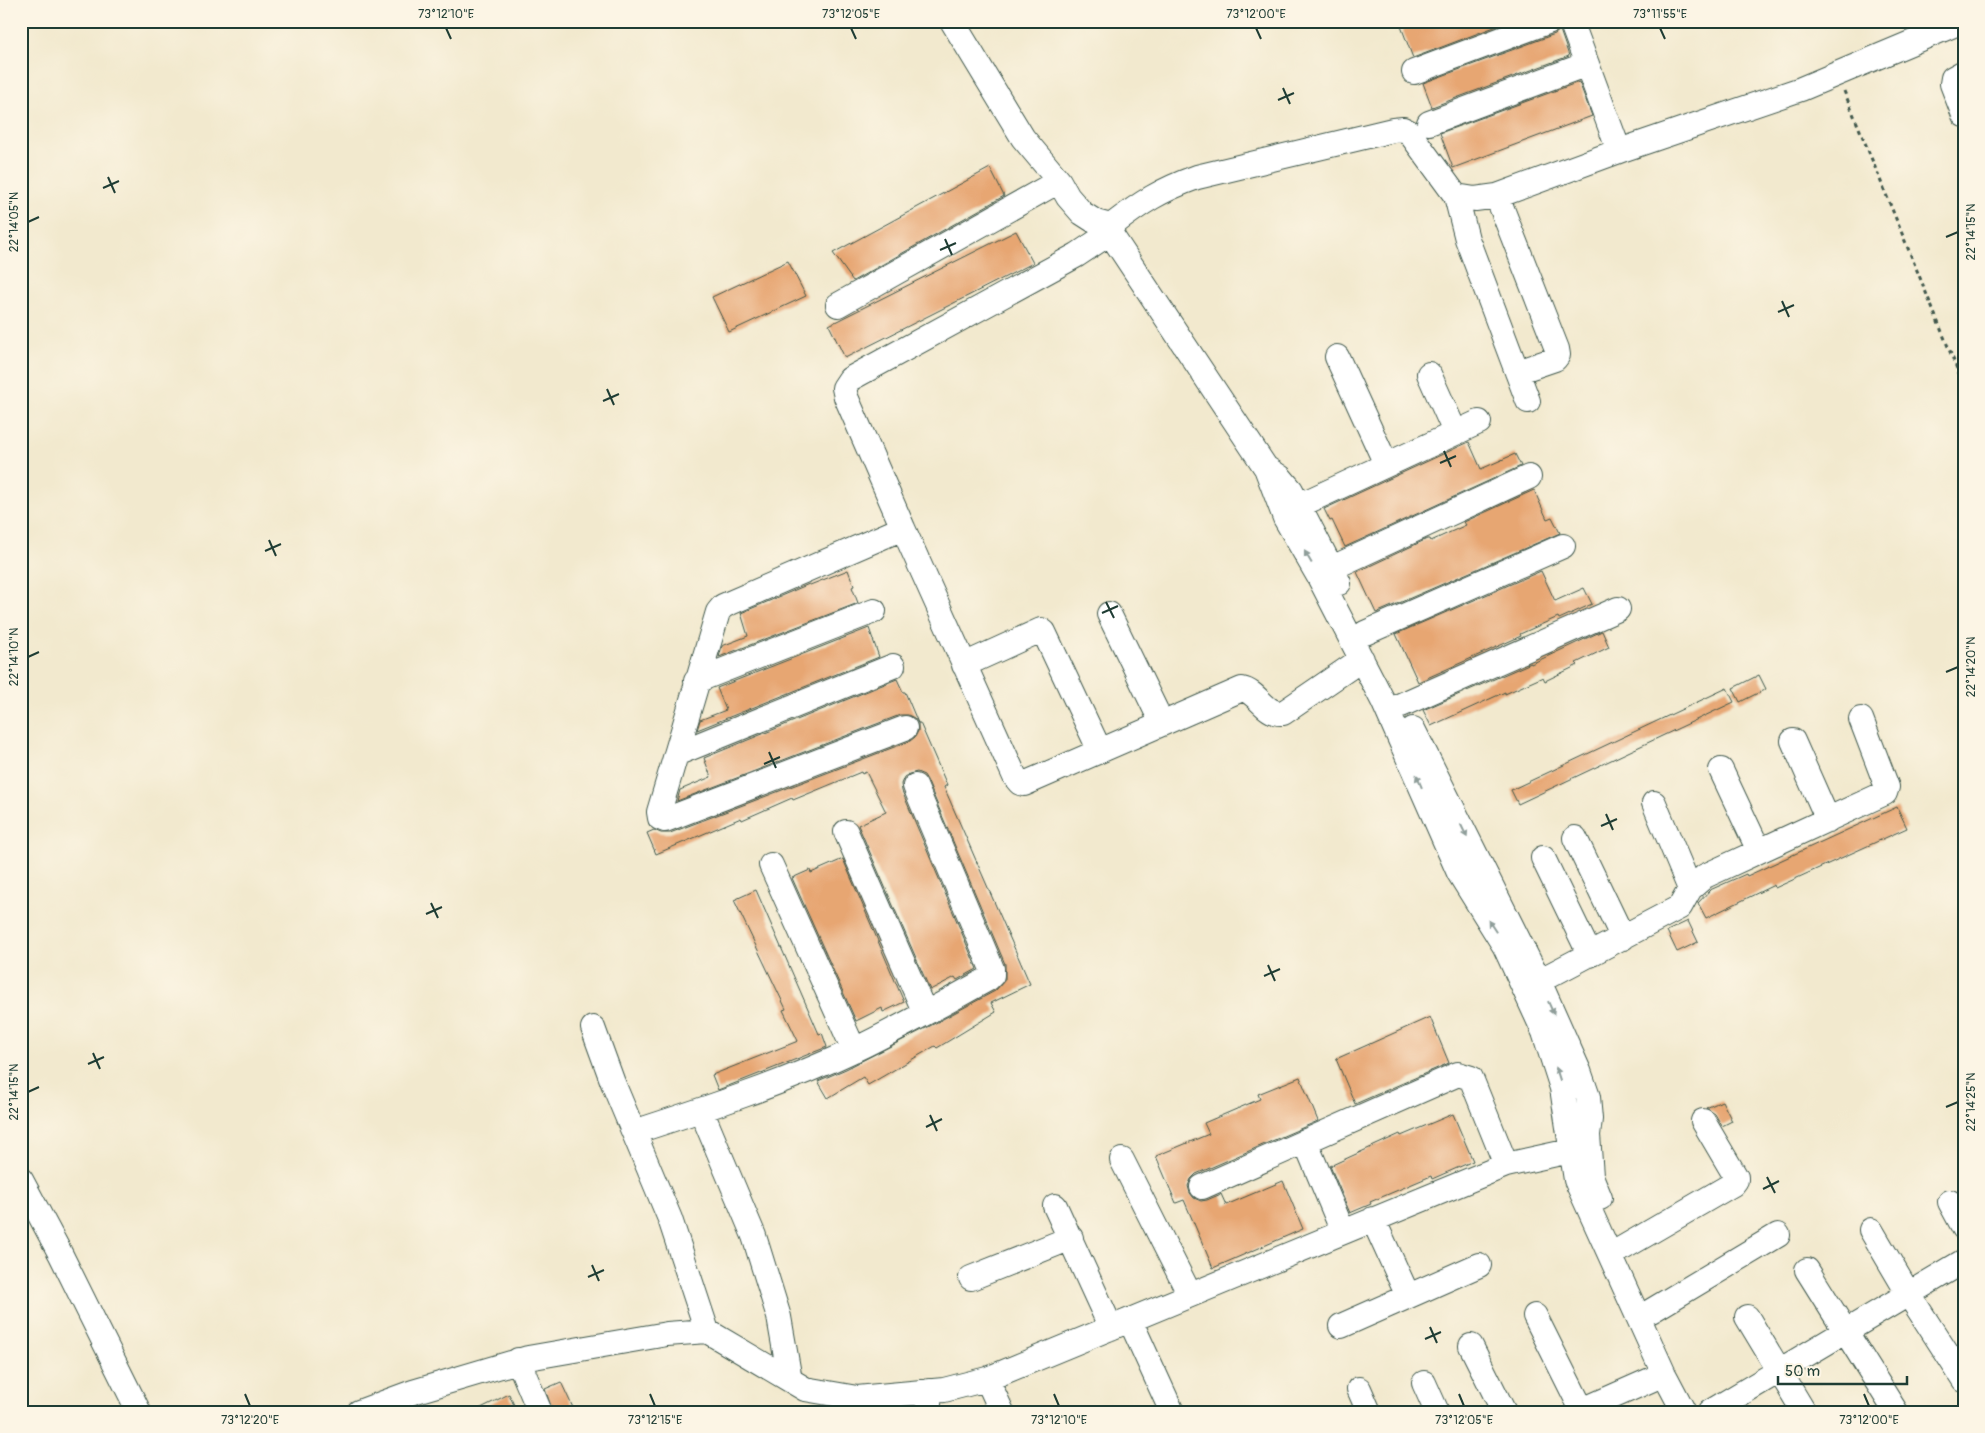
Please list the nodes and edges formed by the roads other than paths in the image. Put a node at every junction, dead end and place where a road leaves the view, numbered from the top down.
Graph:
1 (952, 21) edge
2 (1550, 21) edge
3 (1571, 21) edge
4 (1963, 21) edge
5 (1587, 64) junction
6 (1414, 72) dead end
7 (1964, 72) edge
8 (1964, 115) edge
9 (1429, 123) dead end
10 (1620, 151) junction
11 (1059, 181) junction
12 (1456, 196) junction
13 (1497, 196) junction
14 (1110, 229) junction
15 (838, 305) dead end
16 (1336, 357) dead end
17 (1517, 372) junction
18 (1429, 374) dead end
19 (1528, 401) dead end
20 (1479, 422) dead end
21 (1454, 432) junction
22 (1386, 464) junction
23 (1266, 468) junction
24 (1529, 476) dead end
25 (1300, 505) junction
26 (903, 528) junction
27 (1563, 546) dead end
28 (1332, 568) junction
29 (1618, 609) dead end
30 (874, 611) dead end
31 (1110, 614) dead end
32 (1365, 633) junction
33 (1362, 659) junction
34 (964, 665) junction
35 (893, 666) dead end
36 (696, 681) junction
37 (1401, 705) junction
38 (1860, 719) dead end
39 (1162, 724) junction
40 (904, 728) dead end
41 (1793, 741) dead end
42 (1100, 751) junction
43 (676, 754) junction
44 (1721, 770) dead end
45 (915, 786) dead end
46 (1654, 804) dead end
47 (1828, 820) junction
48 (846, 832) dead end
49 (1575, 838) dead end
50 (1759, 851) junction
51 (1543, 858) dead end
52 (771, 865) dead end
53 (1690, 889) junction
54 (1623, 938) junction
55 (1590, 955) junction
56 (1539, 981) junction
57 (924, 1013) junction
58 (594, 1028) dead end
59 (854, 1050) junction
60 (1585, 1087) junction
61 (701, 1110) junction
62 (1567, 1120) junction
63 (1703, 1121) dead end
64 (634, 1132) junction
65 (1305, 1141) junction
66 (1122, 1160) dead end
67 (1578, 1164) junction
68 (1506, 1165) junction
69 (21, 1180) edge
70 (1202, 1187) dead end
71 (1950, 1202) dead end
72 (1056, 1206) dead end
73 (1374, 1219) junction
74 (1964, 1228) edge
75 (1871, 1230) dead end
76 (1343, 1232) junction
77 (1778, 1235) dead end
78 (1071, 1238) junction
79 (1621, 1249) junction
80 (1964, 1261) edge
81 (1479, 1265) dead end
82 (1807, 1270) dead end
83 (971, 1278) dead end
84 (1908, 1293) junction
85 (1190, 1295) junction
86 (1408, 1296) junction
87 (1651, 1311) junction
88 (1535, 1316) dead end
89 (1746, 1318) dead end
90 (1120, 1324) junction
91 (1341, 1326) dead end
92 (707, 1331) junction
93 (1845, 1332) junction
94 (1471, 1346) dead end
95 (518, 1360) junction
96 (1779, 1371) junction
97 (1664, 1374) junction
98 (987, 1379) junction
99 (790, 1380) junction
100 (1964, 1380) edge
101 (1424, 1383) dead end
102 (1359, 1389) dead end
103 (929, 1401) edge
104 (1580, 1411) edge
105 (139, 1412) edge
106 (359, 1412) edge
107 (540, 1412) edge
108 (1002, 1412) edge
109 (1172, 1412) edge
110 (1369, 1412) edge
111 (1437, 1412) edge
112 (1504, 1412) edge
113 (1684, 1412) edge
114 (1697, 1412) edge
115 (1710, 1412) edge
116 (1804, 1412) edge
117 (1896, 1412) edge

1 - 11 street
2 - 6 street
3 - 5 street
4 - 10 street
5 - 9 street
5 - 10 street
7 - 8 street
10 - 13 street
11 - 14 street
11 - 15 street
12 - 13 street
12 - 14 street
12 - 17 street
13 - 17 street
14 - 23 street
14 - 26 street
16 - 22 street
17 - 19 street
18 - 21 street
20 - 21 street
21 - 22 street
22 - 25 street
23 - 25 street
33 -> 23 street
24 - 28 street
25 - 28 street
26 - 34 street
26 - 36 street
27 - 32 street
28 - 32 street
29 - 37 street
30 - 36 street
31 - 39 street
32 - 37 street
33 - 39 street
62 -> 33 street
34 - 42 street
34 - 42 street
35 - 43 street
36 - 43 street
37 -> 56 street
38 - 47 street
39 - 42 street
40 - 43 street
41 - 47 street
44 - 50 street
45 - 57 street
46 - 53 street
47 - 50 street
48 - 57 street
49 - 54 street
50 - 53 street
51 - 55 street
52 - 59 street
53 - 54 street
54 - 55 street
55 - 56 street
56 -> 60 street
57 - 59 street
58 - 64 street
59 - 61 street
60 - 62 street
60 - 67 street
61 - 64 street
61 - 99 street
62 - 67 street
63 - 79 street
64 - 92 street
65 - 68 street
65 - 70 street
65 - 76 street
66 - 85 street
67 - 68 street
67 - 79 street
67 - 97 street
68 - 73 street
69 - 105 street
71 - 74 street
72 - 78 street
73 - 76 street
73 - 86 street
75 - 84 street
76 - 85 street
77 - 87 street
78 - 83 street
78 - 90 street
79 - 87 street
80 - 84 street
81 - 86 street
82 - 93 street
84 - 93 street
84 - 100 street
85 - 90 street
86 - 91 street
87 - 114 street
88 - 104 street
89 - 96 street
90 - 98 street
90 - 109 street
92 - 95 street
92 - 99 street
93 - 96 street
93 - 117 street
94 - 112 street
95 - 106 street
95 - 107 street
96 - 115 street
96 - 116 street
97 - 104 street
97 - 113 street
98 - 103 street
98 - 108 street
99 - 103 street
101 - 111 street
102 - 110 street

